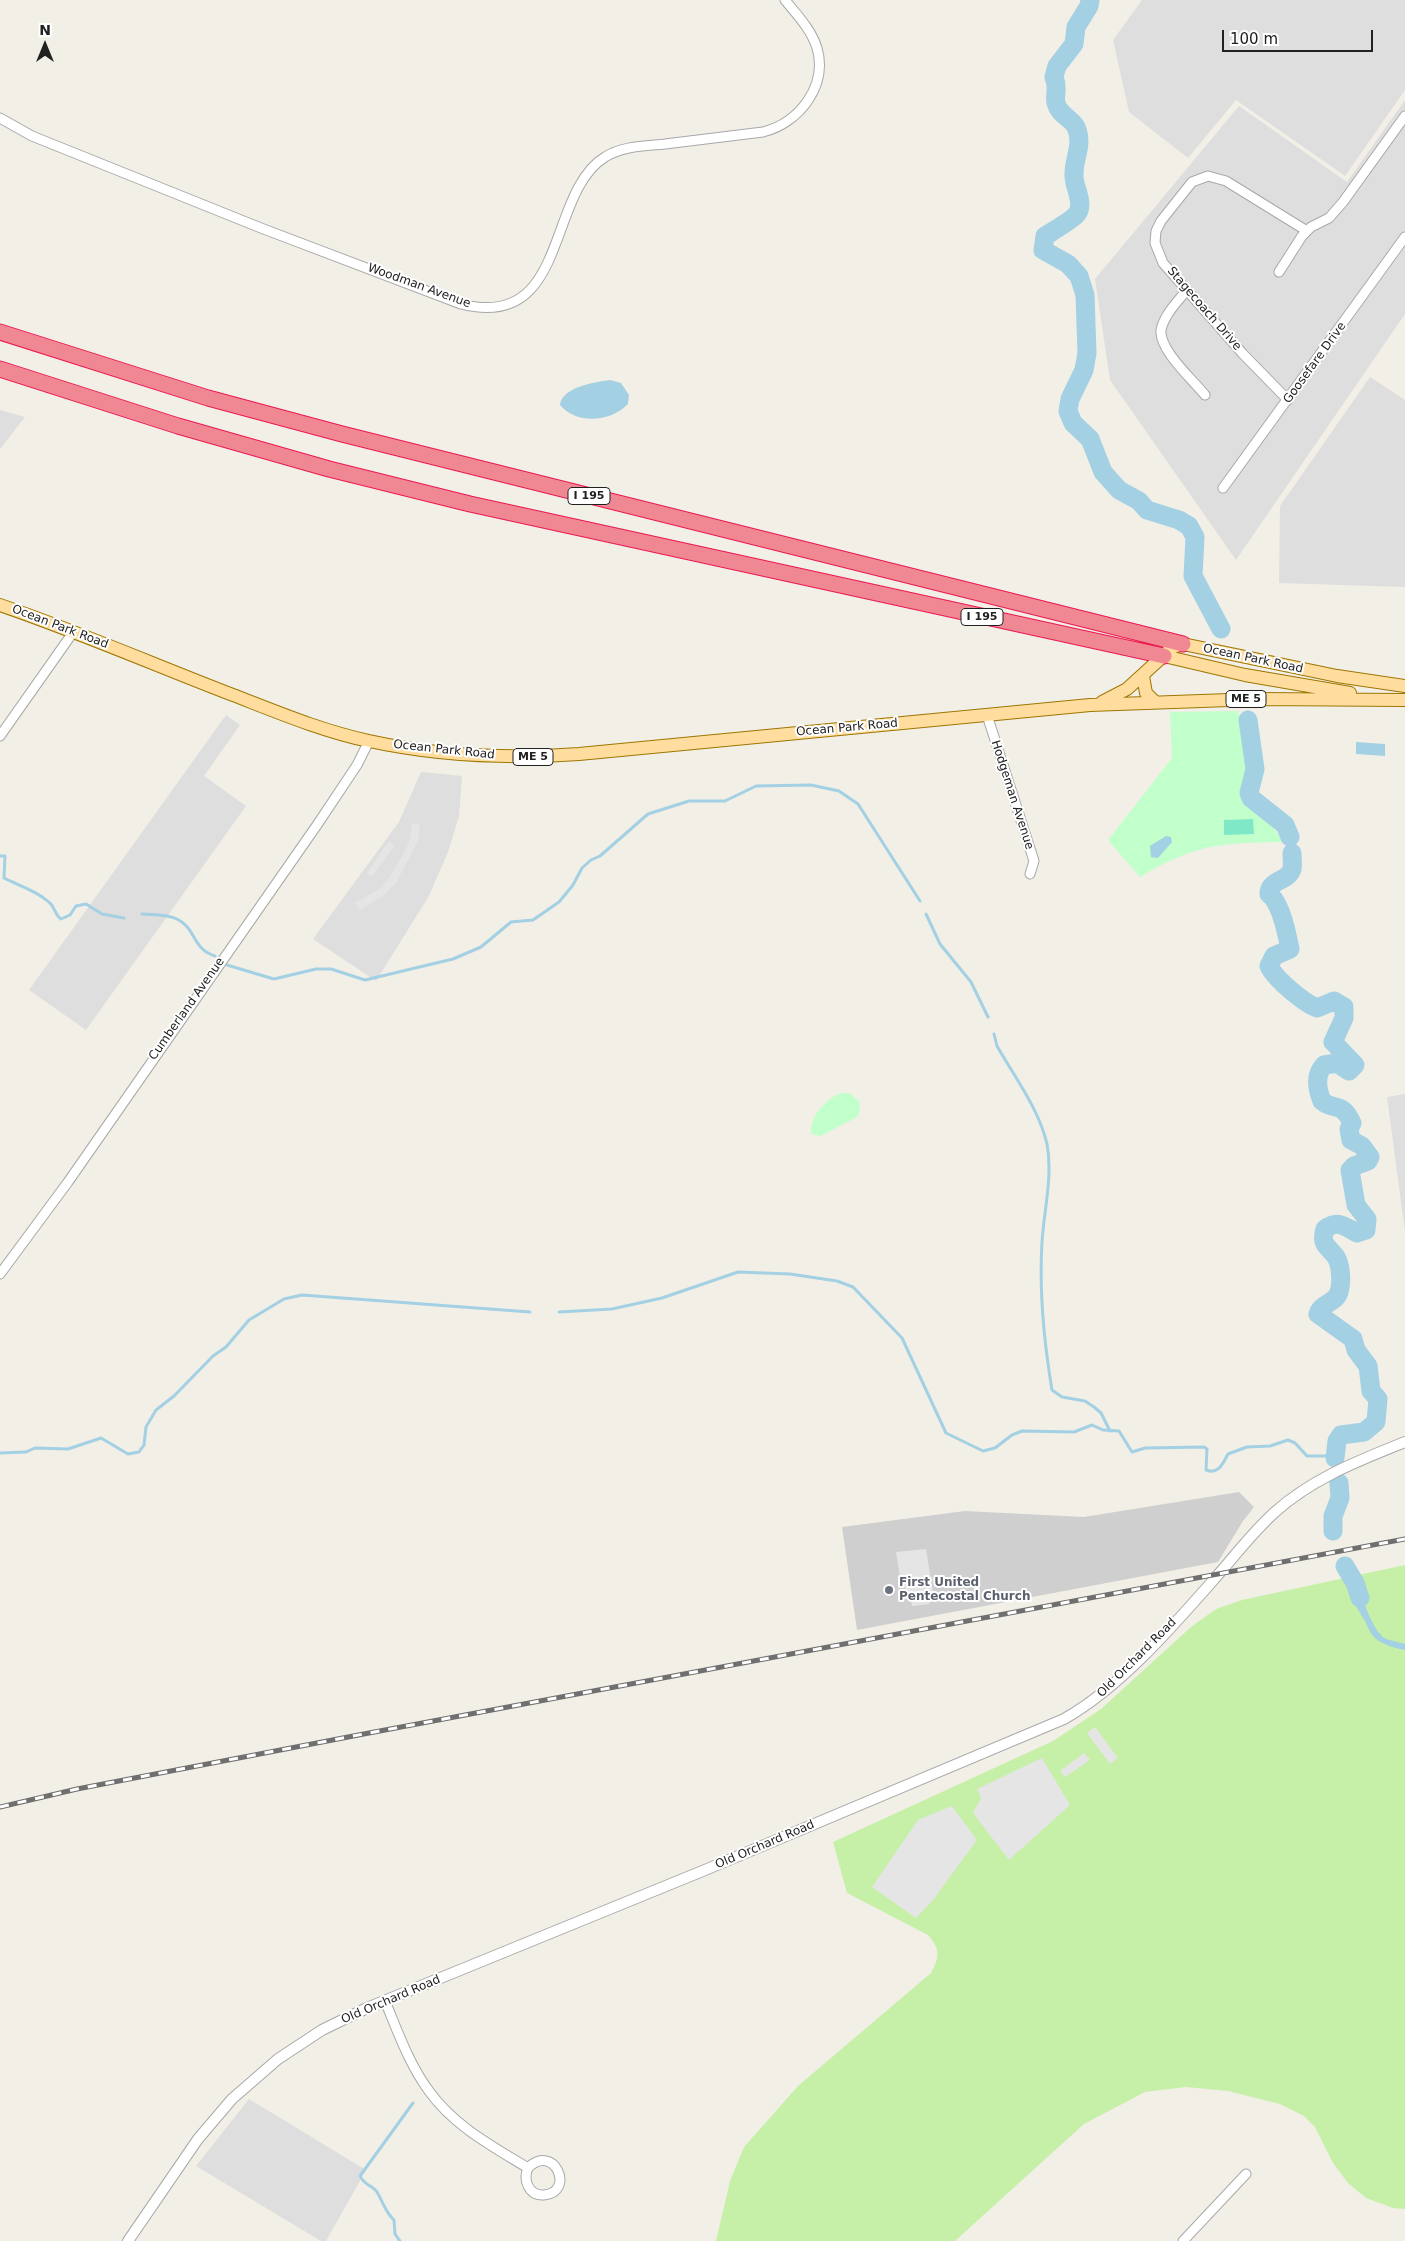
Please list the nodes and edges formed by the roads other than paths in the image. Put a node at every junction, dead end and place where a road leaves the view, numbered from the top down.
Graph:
1 (785, 0) edge
2 (1405, 116) edge
3 (0, 118) edge
4 (1307, 231) junction
5 (1405, 237) edge
6 (1279, 272) dead end
7 (1186, 291) junction
8 (0, 332) edge
9 (0, 369) edge
10 (1206, 395) dead end
11 (1288, 400) junction
12 (1223, 488) dead end
13 (0, 605) edge
14 (74, 631) junction
15 (1183, 644) junction
16 (1164, 656) junction
17 (1143, 676) junction
18 (1405, 686) edge
19 (1403, 700) edge
20 (1155, 702) junction
21 (1090, 705) junction
22 (988, 715) junction
23 (0, 736) edge
24 (369, 741) junction
25 (1030, 874) dead end
26 (3, 1264) edge
27 (0, 1274) edge
28 (1405, 1442) edge
29 (386, 2001) junction
30 (528, 2168) dead end
31 (1246, 2174) dead end
32 (128, 2241) edge
33 (1184, 2241) edge

1 - 3 street, Woodman Avenue
2 - 4 street
4 - 6 street
4 - 7 street, Stagecoach Drive
5 - 11 street, Goosefare Drive
7 - 10 street
7 - 11 street, Stagecoach Drive
8 - 15 highway, I 195
9 - 16 highway, I 195
11 - 12 street, Goosefare Drive
13 - 14 main road, Ocean Park Road / ME 5
14 - 23 street
14 - 24 main road, Ocean Park Road / ME 5
15 - 16 main road, Ocean Park Road / ME 5
15 - 18 main road, Ocean Park Road
16 - 17 main road, Ocean Park Road / ME 5
16 - 19 main road
17 - 20 main road
17 - 21 main road, Ocean Park Road / ME 5
19 - 20 main road, Ocean Park Road / ME 5
20 - 21 main road, Ocean Park Road / ME 5
21 - 22 main road, Ocean Park Road / ME 5
22 - 24 main road, Ocean Park Road / ME 5
22 - 25 street, Hodgeman Avenue
24 - 26 street, Cumberland Avenue
26 - 27 street, Cumberland Avenue
28 - 29 street, Old Orchard Road
29 - 30 street
29 - 32 street, Old Orchard Road
31 - 33 street

